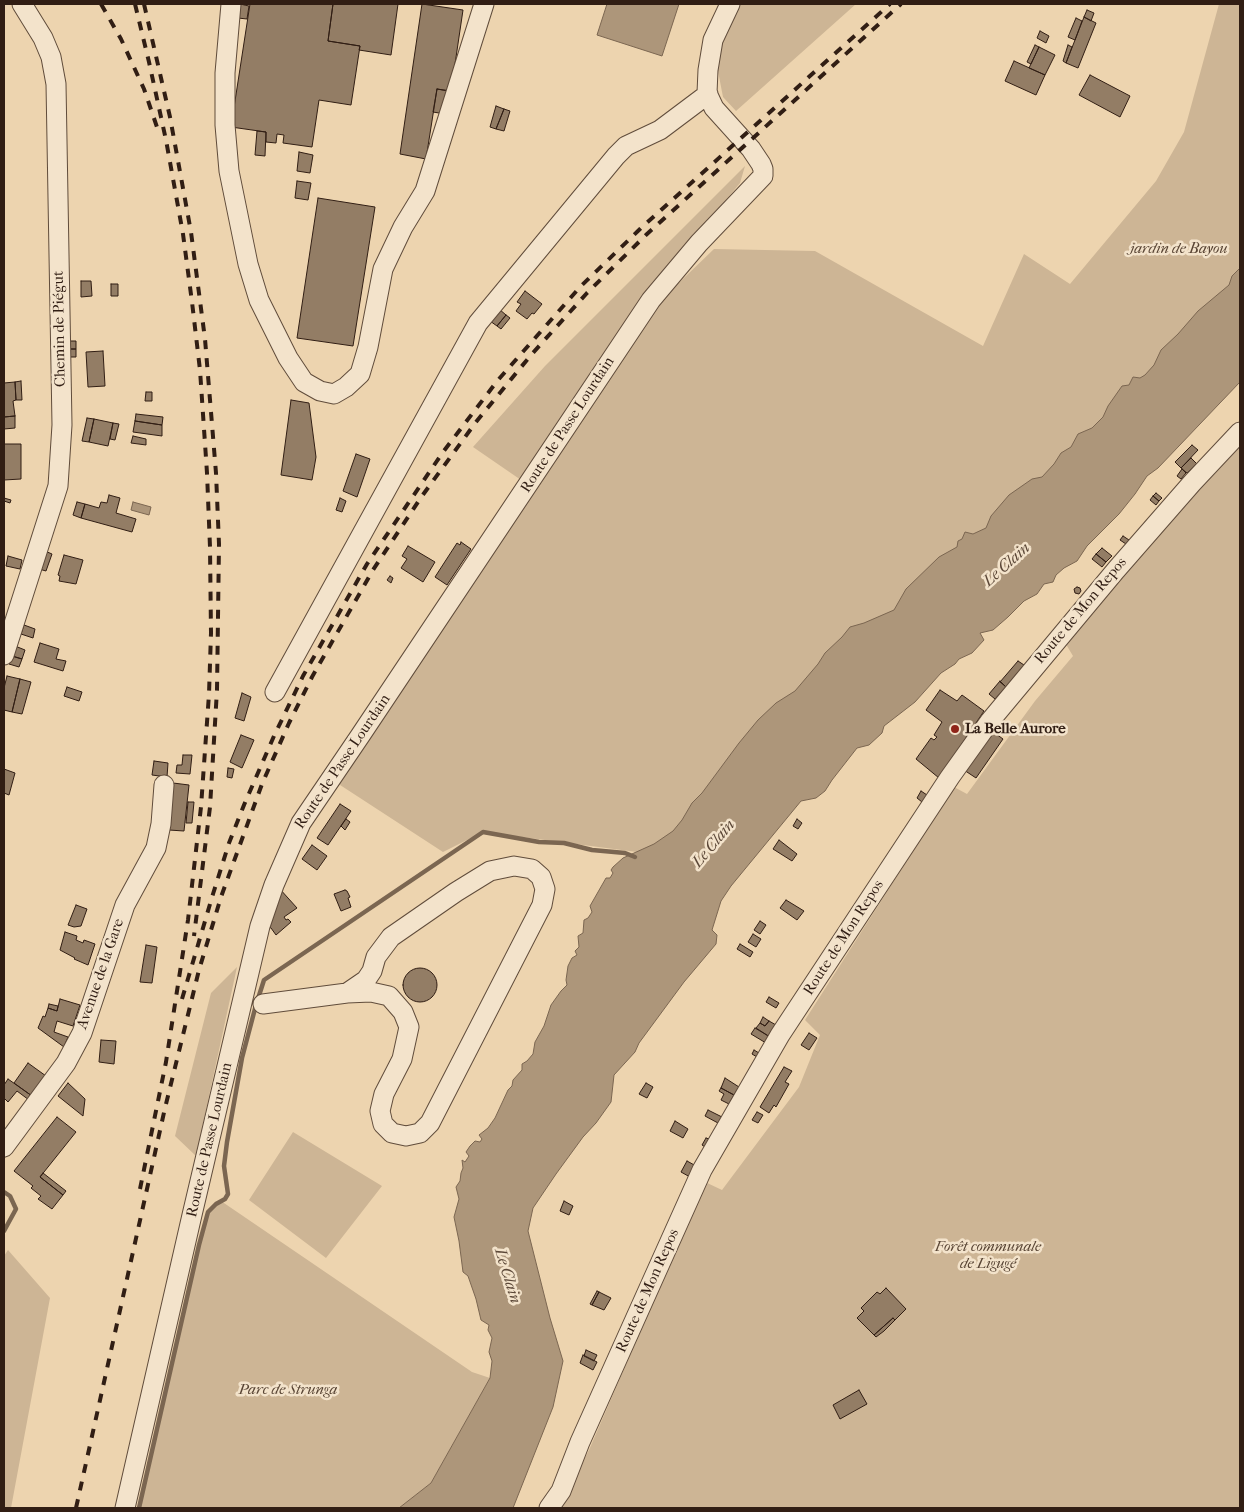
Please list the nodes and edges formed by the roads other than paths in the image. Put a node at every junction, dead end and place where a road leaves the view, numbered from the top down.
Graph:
1 (22, 4) edge
2 (231, 4) edge
3 (484, 4) edge
4 (730, 4) edge
5 (708, 94) junction
6 (1240, 432) edge
7 (4, 655) edge
8 (275, 692) dead end
9 (164, 785) dead end
10 (347, 992) junction
11 (263, 1004) dead end
12 (4, 1148) edge
13 (125, 1508) edge
14 (549, 1508) edge

1 - 7 street, Chemin de Piégut
2 - 3 street
4 - 5 street
5 - 8 street
5 - 13 street, Route de Passe Lourdain
6 - 14 street, Route de Mon Repos
9 - 12 street, Avenue de la Gare
10 - 10 street
10 - 11 street

